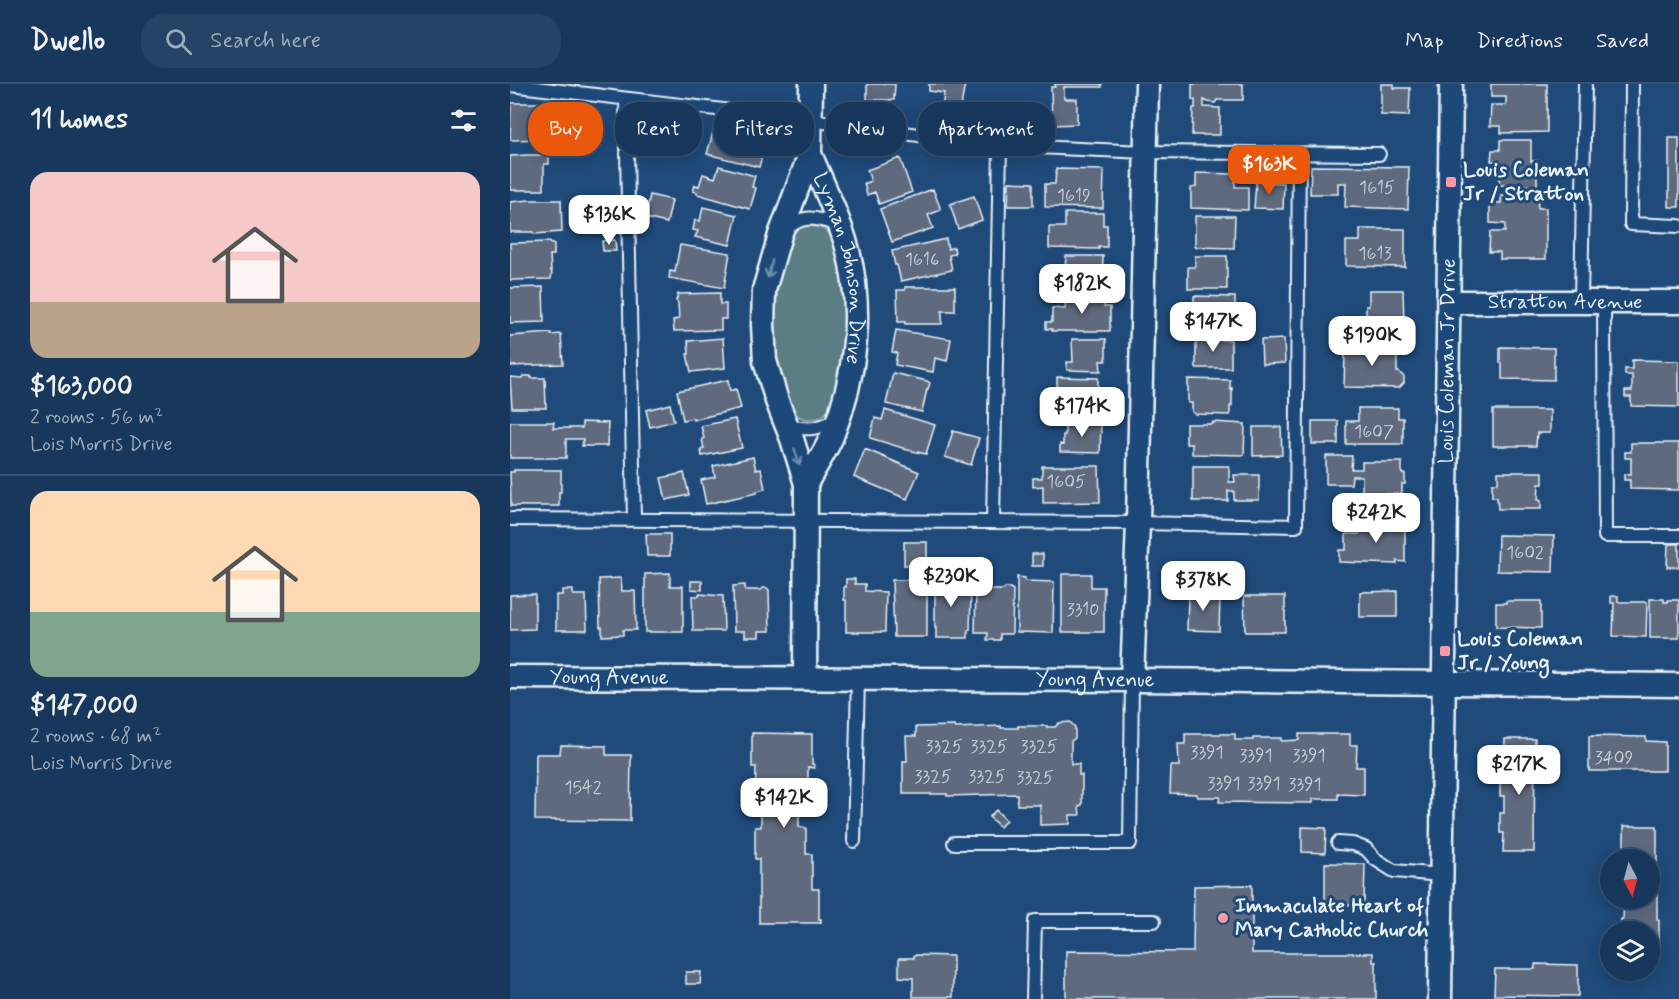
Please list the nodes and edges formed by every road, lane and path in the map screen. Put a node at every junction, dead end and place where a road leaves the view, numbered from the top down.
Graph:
1 (811, 84) edge
2 (1147, 84) edge
3 (1452, 84) edge
4 (1585, 84) edge
5 (1632, 84) edge
6 (510, 85) edge
7 (626, 99) junction
8 (810, 102) edge
9 (714, 109) edge
10 (814, 121) edge
11 (918, 135) edge
12 (1055, 148) edge
13 (1145, 152) junction
14 (1299, 154) junction
15 (1379, 154) dead end
16 (809, 156) edge
17 (811, 156) edge
18 (1000, 156) edge
19 (839, 225) junction
20 (1679, 226) edge
21 (780, 235) junction
22 (1605, 301) junction
23 (1449, 302) junction
24 (1581, 302) junction
25 (1679, 302) edge
26 (838, 418) junction
27 (787, 426) junction
28 (806, 484) junction
29 (510, 519) edge
30 (634, 520) junction
31 (806, 521) junction
32 (993, 522) junction
33 (1138, 523) junction
34 (1679, 536) edge
35 (510, 677) edge
36 (805, 678) junction
37 (858, 679) junction
38 (1132, 680) junction
39 (1444, 683) junction
40 (1679, 685) edge
41 (854, 841) dead end
42 (954, 843) dead end
43 (1338, 843) dead end
44 (1442, 875) junction
45 (1154, 921) dead end
46 (1033, 999) edge
47 (1440, 999) edge

1 - 8 street, Lyman Johnson Drive
2 - 13 street
3 - 23 street, Louis Coleman Jr Drive
4 - 24 lane
5 - 20 lane
6 - 7 lane
7 - 9 lane
7 - 30 lane
10 - 11 lane
12 - 13 lane
13 - 14 lane
13 - 33 street
14 - 15 lane
14 - 33 lane
16 - 21 street, Lyman Johnson Drive
17 - 19 street, Lyman Johnson Drive
18 - 32 lane
19 - 21 lane
19 - 26 street, Lyman Johnson Drive
21 -> 27 street, Lyman Johnson Drive
22 - 24 street, Stratton Avenue
22 - 25 street, Stratton Avenue
22 - 34 lane
23 - 24 street, Stratton Avenue
23 - 39 street, Louis Coleman Jr Drive
26 - 27 lane
26 - 28 street, Lyman Johnson Drive
27 -> 28 street, Lyman Johnson Drive
28 - 31 street, Lyman Johnson Drive
29 - 30 lane
30 - 31 lane
31 - 32 lane
31 - 36 street, Lyman Johnson Drive
32 - 33 lane
33 - 38 street
35 - 36 street, Young Avenue
36 - 37 street, Young Avenue
37 - 38 street, Young Avenue
37 - 41 lane
38 - 39 street, Young Avenue
38 - 42 lane
39 - 40 street, Young Avenue
39 - 44 street, Louis Coleman Jr Drive
43 - 44 lane
44 - 47 street, Louis Coleman Jr Drive
45 - 46 lane

